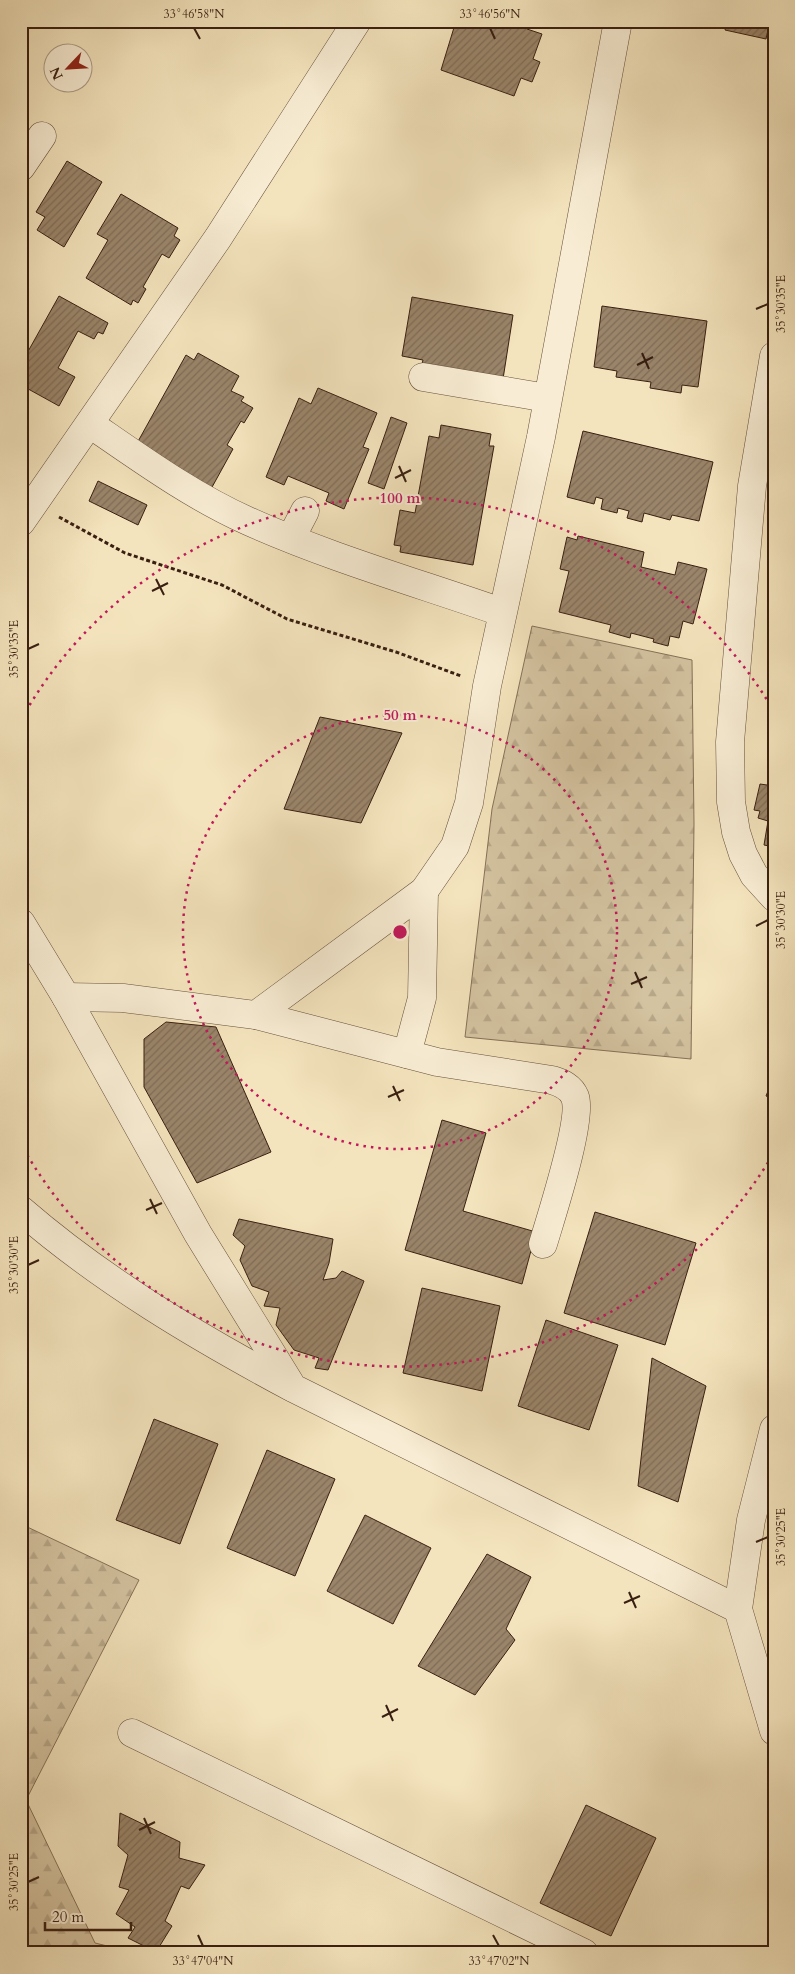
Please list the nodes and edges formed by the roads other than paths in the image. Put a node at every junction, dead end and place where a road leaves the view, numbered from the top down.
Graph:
1 (358, 21) edge
2 (618, 21) edge
3 (42, 136) dead end
4 (21, 167) edge
5 (774, 356) edge
6 (423, 377) dead end
7 (547, 398) junction
8 (90, 424) junction
9 (305, 511) dead end
10 (28, 512) edge
11 (291, 538) junction
12 (501, 612) junction
13 (424, 891) junction
14 (774, 897) edge
15 (21, 922) edge
16 (66, 997) junction
17 (256, 1015) junction
18 (406, 1054) junction
19 (21, 1210) edge
20 (543, 1244) dead end
21 (293, 1388) junction
22 (774, 1428) edge
23 (738, 1609) junction
24 (774, 1730) edge
25 (132, 1732) dead end
26 (584, 1953) edge

1 - 8 street
2 - 7 street
3 - 4 street
5 - 14 street
6 - 7 street
7 - 12 street
8 - 10 street
8 - 11 street
9 - 11 street
11 - 12 street
12 - 13 street
13 - 17 street
13 - 18 street
15 - 16 street
16 - 17 street
16 - 21 street
17 - 18 street
18 - 20 street
19 - 21 street
21 - 23 street
22 - 23 street
23 - 24 street
25 - 26 street

